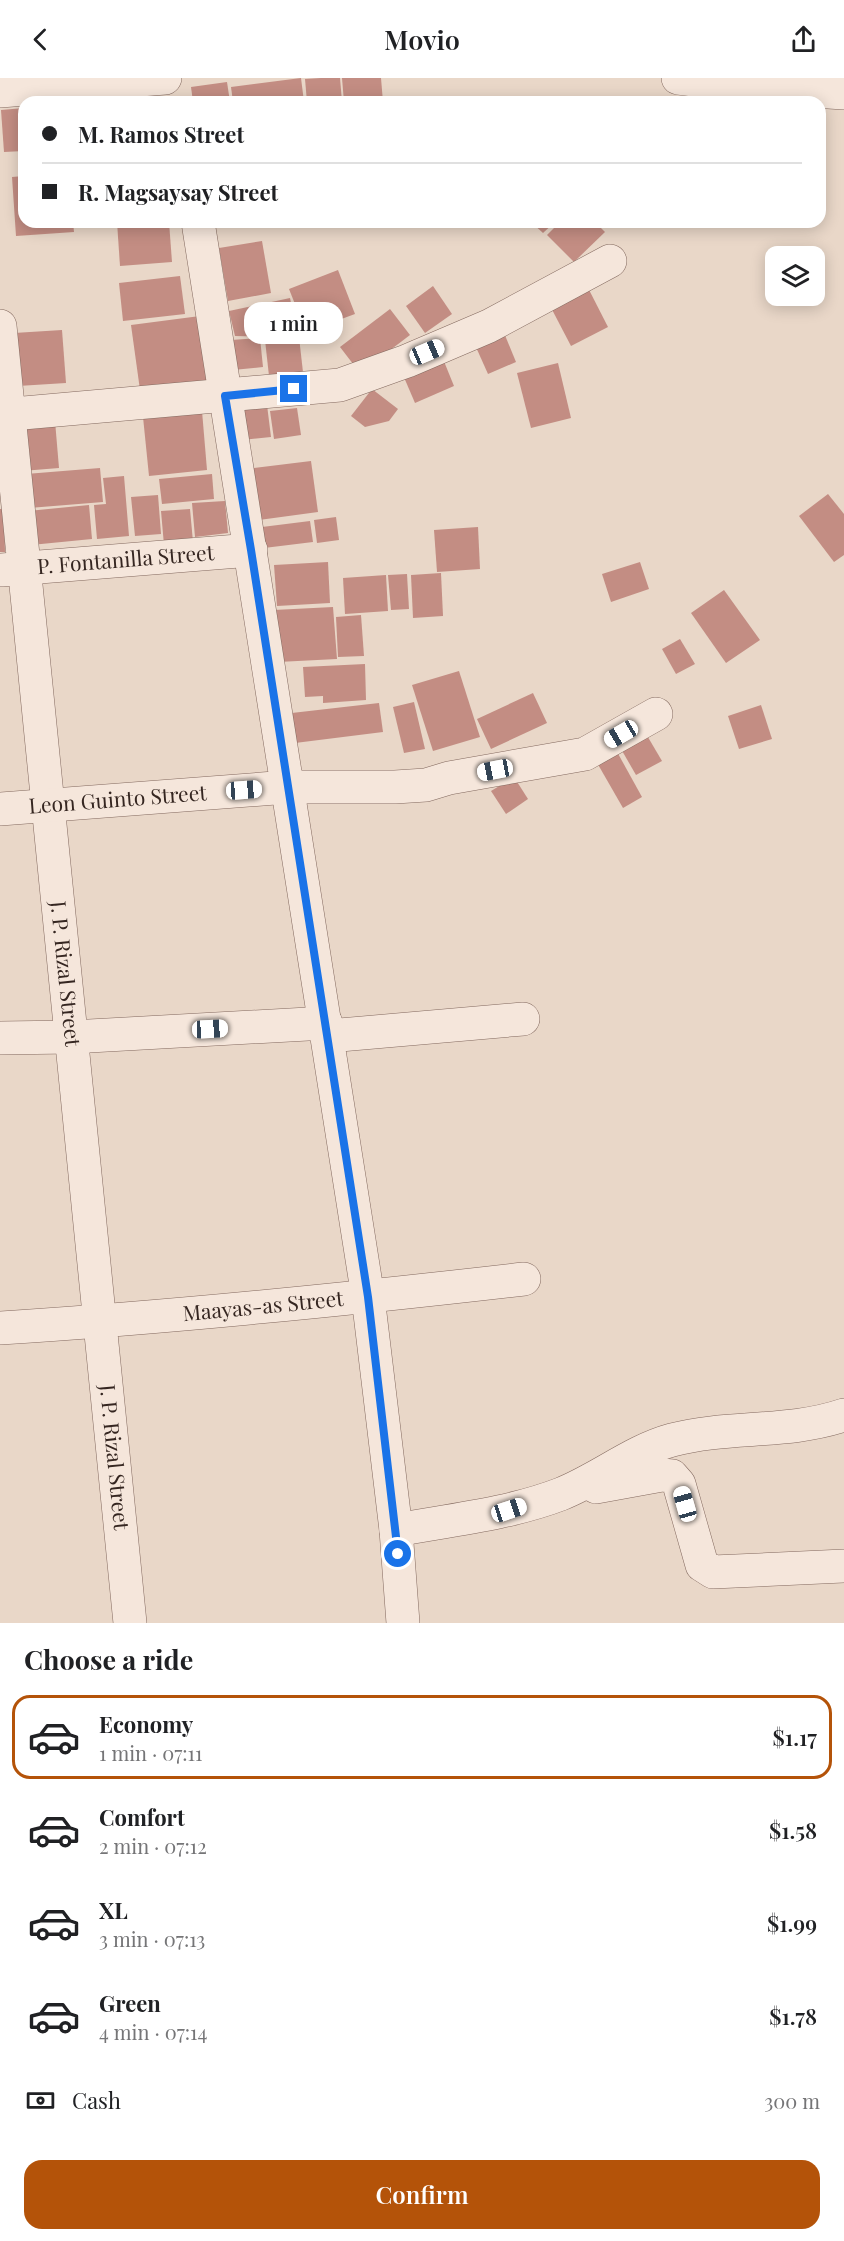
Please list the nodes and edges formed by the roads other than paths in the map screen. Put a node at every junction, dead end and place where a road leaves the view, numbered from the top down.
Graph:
1 (165, 78) edge
2 (176, 78) edge
3 (678, 78) edge
4 (0, 91) edge
5 (844, 93) edge
6 (179, 96) edge
7 (199, 228) edge
8 (610, 261) dead end
9 (0, 326) edge
10 (225, 396) junction
11 (4, 415) edge
12 (251, 550) junction
13 (11, 569) edge
14 (656, 714) dead end
15 (288, 787) junction
16 (48, 806) junction
17 (0, 809) edge
18 (523, 1019) dead end
19 (327, 1030) junction
20 (70, 1037) junction
21 (0, 1038) edge
22 (524, 1279) dead end
23 (368, 1297) junction
24 (102, 1322) junction
25 (0, 1328) edge
26 (844, 1415) edge
27 (562, 1493) junction
28 (396, 1530) junction
29 (844, 1566) edge
30 (130, 1623) edge
31 (403, 1623) edge

1 - 4 street
2 - 6 street
3 - 5 street
7 - 10 street
8 - 10 street
9 - 11 street, J. P. Rizal Street
10 - 11 street
10 - 12 street
11 - 13 street, J. P. Rizal Street
12 - 13 street, P. Fontanilla Street
12 - 15 street
13 - 16 street, J. P. Rizal Street
14 - 15 street, Leon Guinto Street
15 - 16 street, Leon Guinto Street
15 - 19 street
16 - 17 street, Leon Guinto Street
16 - 20 street, J. P. Rizal Street
18 - 19 street
19 - 20 street
19 - 23 street
20 - 21 street
20 - 24 street, J. P. Rizal Street
22 - 23 street, Maayas-as Street
23 - 24 street, Maayas-as Street
23 - 28 street
24 - 25 street, Maayas-as Street
24 - 30 street, J. P. Rizal Street
26 - 27 street
27 - 28 street
27 - 29 street
28 - 31 street

